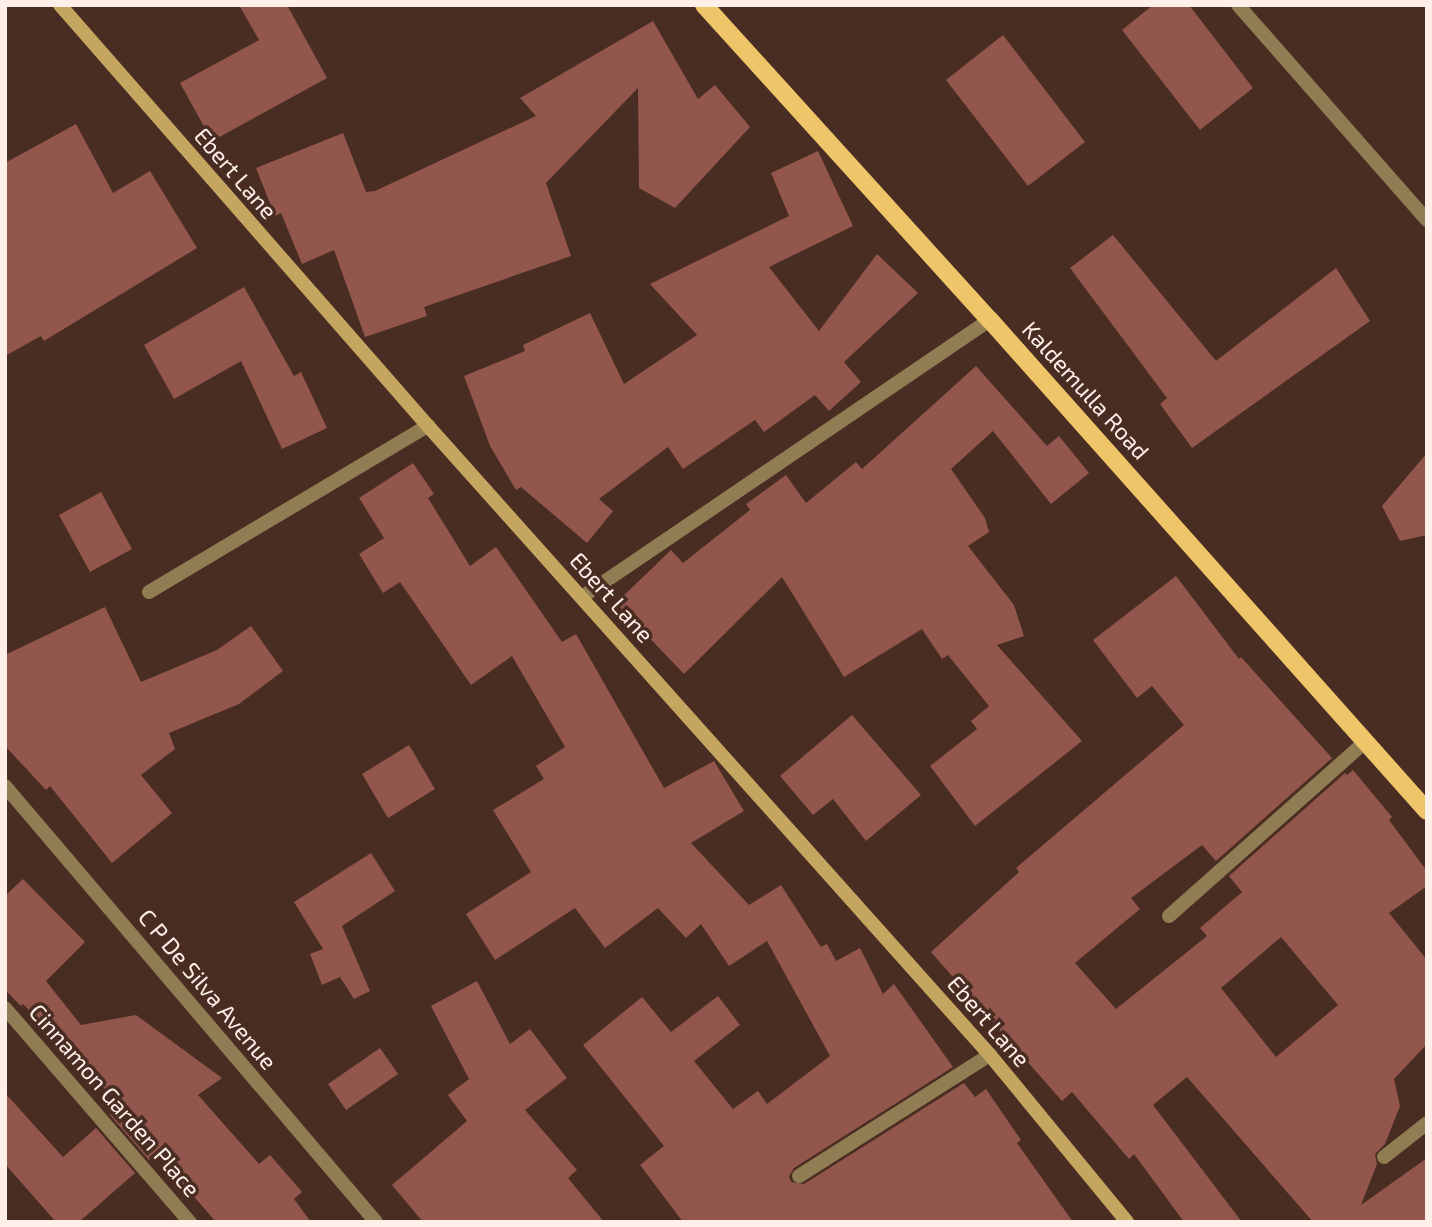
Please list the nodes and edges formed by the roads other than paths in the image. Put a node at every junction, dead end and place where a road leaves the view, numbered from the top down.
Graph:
1 (60, 5) edge
2 (705, 5) edge
3 (1238, 5) edge
4 (1427, 219) edge
5 (990, 320) junction
6 (428, 426) junction
7 (149, 592) dead end
8 (582, 597) junction
9 (1365, 742) junction
10 (5, 786) edge
11 (1427, 811) edge
12 (1169, 916) dead end
13 (5, 1009) edge
14 (990, 1055) junction
15 (1427, 1123) edge
16 (1384, 1157) dead end
17 (799, 1175) dead end
18 (190, 1222) edge
19 (376, 1222) edge
20 (1127, 1222) edge

1 - 6 street, Ebert Lane
2 - 5 main road, Kaldemulla Road
3 - 4 street
5 - 8 street
5 - 9 main road, Kaldemulla Road
6 - 7 street
6 - 8 street, Ebert Lane
8 - 14 street, Ebert Lane
9 - 11 main road, Kaldemulla Road
9 - 12 street
10 - 19 street, C P De Silva Avenue
13 - 18 street, Cinnamon Garden Place
14 - 17 street
14 - 20 street, Ebert Lane
15 - 16 street

